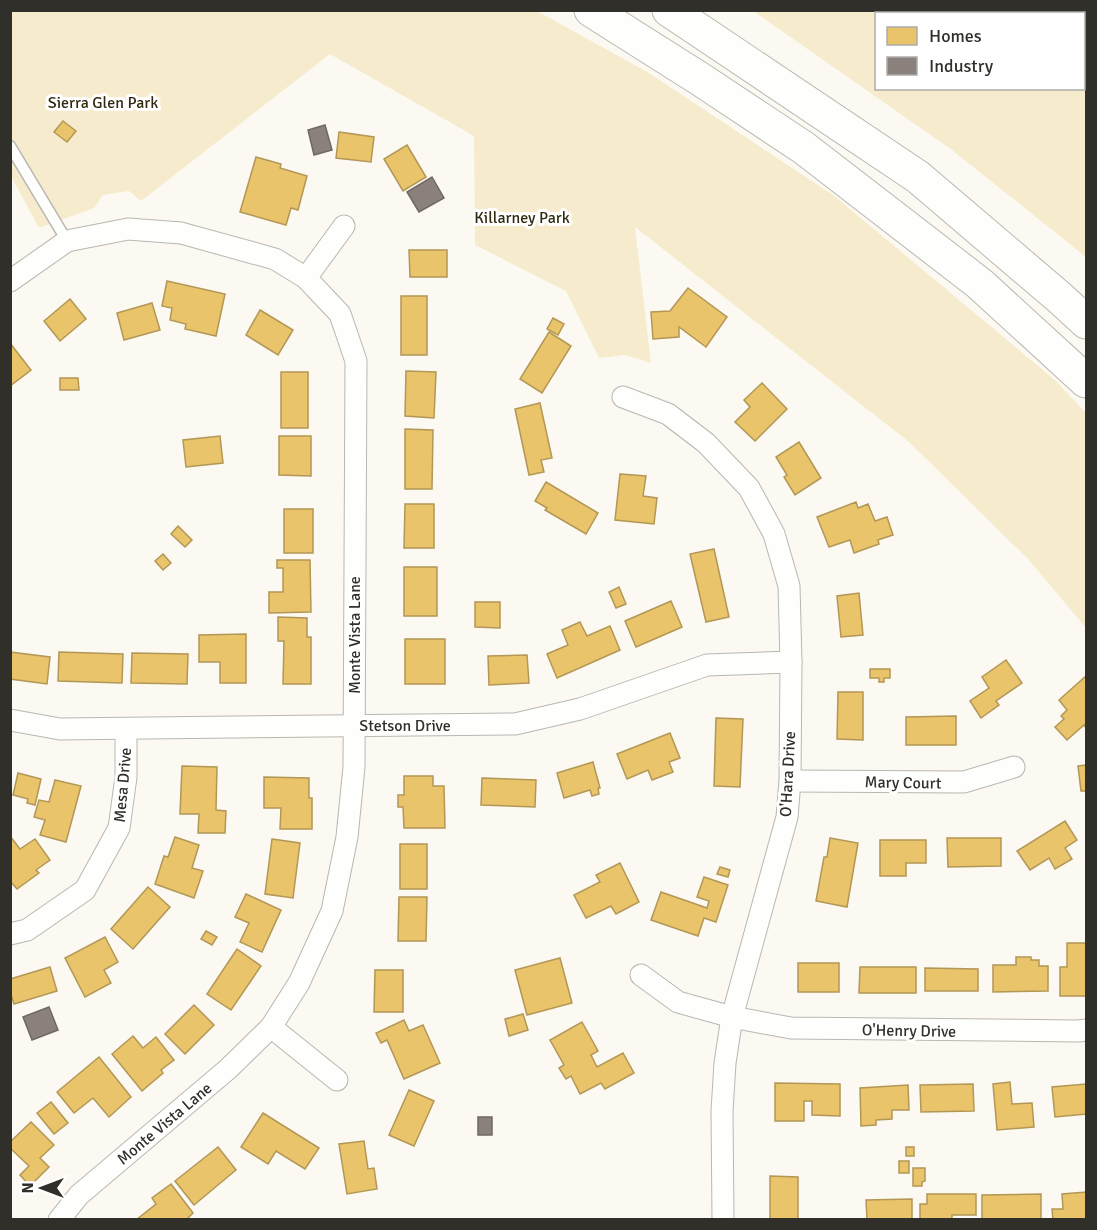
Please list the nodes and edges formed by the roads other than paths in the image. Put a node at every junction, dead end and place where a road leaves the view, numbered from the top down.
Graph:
1 (574, 10) edge
2 (591, 10) edge
3 (669, 10) edge
4 (700, 79) junction
5 (10, 146) edge
6 (344, 226) dead end
7 (67, 241) junction
8 (306, 278) junction
9 (10, 281) edge
10 (1086, 322) edge
11 (1086, 381) edge
12 (623, 397) dead end
13 (791, 662) junction
14 (10, 720) edge
15 (354, 725) junction
16 (126, 729) junction
17 (1014, 767) dead end
18 (790, 781) junction
19 (10, 934) edge
20 (641, 975) dead end
21 (732, 1017) junction
22 (271, 1027) junction
23 (1086, 1030) edge
24 (337, 1080) dead end
25 (59, 1220) edge
26 (723, 1220) edge

1 - 4 highway
2 - 4 highway
3 - 10 highway
4 - 11 highway
5 - 7 lane
6 - 8 street
7 - 8 street, Monte Vista Lane
7 - 9 street
8 - 15 street, Monte Vista Lane
12 - 13 street, O'Hara Drive
13 - 15 street, Stetson Drive
13 - 18 street, O'Hara Drive
14 - 16 street, Stetson Drive
15 - 16 street, Stetson Drive
15 - 22 street, Monte Vista Lane
16 - 19 street, Mesa Drive
17 - 18 street, Mary Court
18 - 21 street, O'Hara Drive
20 - 21 street, O'Henry Drive
21 - 23 street, O'Henry Drive
21 - 26 street, O'Hara Drive
22 - 24 street
22 - 25 street, Monte Vista Lane

